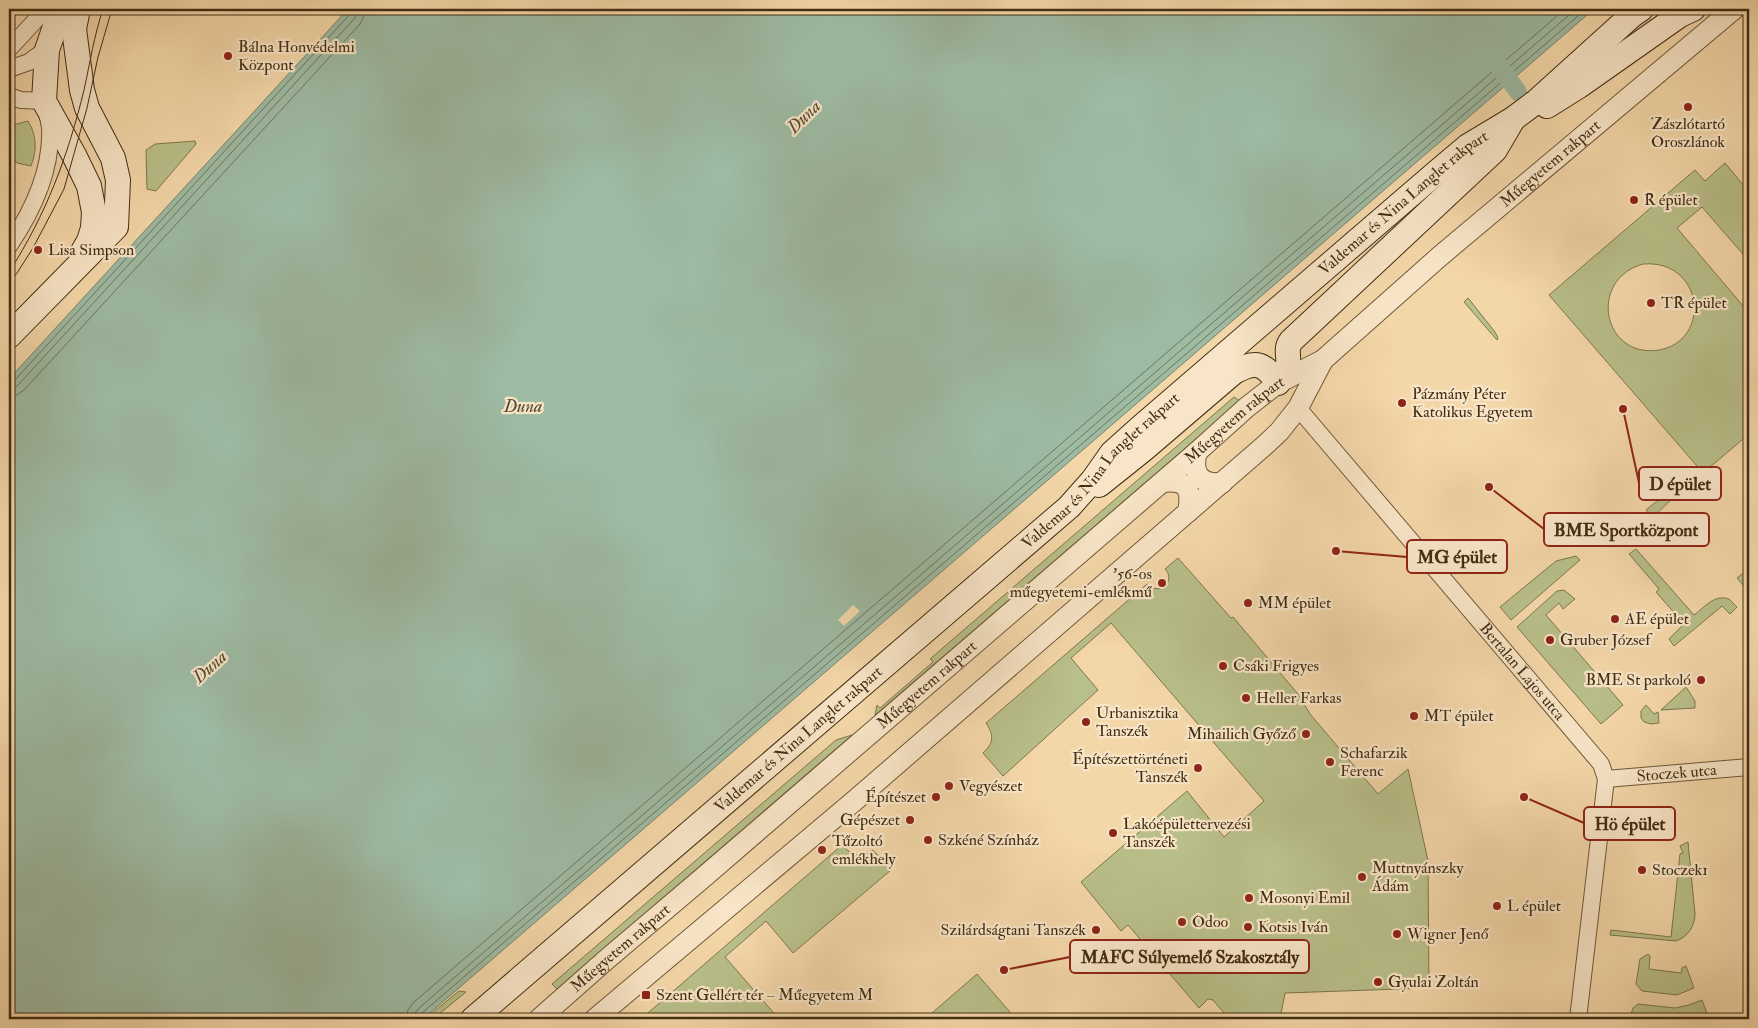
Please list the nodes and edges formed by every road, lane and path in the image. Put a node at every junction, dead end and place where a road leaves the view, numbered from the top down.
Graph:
1 (46, 9) edge
2 (61, 9) edge
3 (1641, 9) edge
4 (1693, 9) edge
5 (1734, 9) edge
6 (76, 19) edge
7 (9, 48) edge
8 (47, 50) junction
9 (9, 69) edge
10 (9, 96) edge
11 (44, 101) junction
12 (1513, 119) junction
13 (9, 246) edge
14 (72, 271) junction
15 (9, 336) edge
16 (1323, 360) junction
17 (1278, 383) junction
18 (1298, 408) junction
19 (1197, 452) junction
20 (1163, 482) junction
21 (1222, 483) junction
22 (1069, 507) junction
23 (1188, 512) junction
24 (1749, 767) edge
25 (1606, 780) junction
26 (474, 1019) edge
27 (539, 1019) edge
28 (596, 1019) edge
29 (1578, 1019) edge

1 - 7 street
2 - 8 main road
3 - 12 main road, Valdemar és Nina Langlet rakpart
4 - 12 main road
5 - 16 street, Műegyetem rakpart
6 - 8 street
6 - 14 main road
8 - 9 street
8 - 11 main road
10 - 11 street
11 - 13 street
11 - 14 main road
12 - 17 main road
12 - 22 main road, Valdemar és Nina Langlet rakpart
14 - 15 main road
16 - 17 street, Műegyetem rakpart
16 - 18 street, Műegyetem rakpart
17 - 18 street, Bertalan Lajos utca
17 - 19 street, Műegyetem rakpart
17 - 22 main road
18 - 21 street, Műegyetem rakpart
18 - 25 street, Bertalan Lajos utca
19 - 20 street, Műegyetem rakpart
19 - 21 street
20 - 23 street
20 - 27 street, Műegyetem rakpart
21 - 23 street, Műegyetem rakpart
22 - 26 main road, Valdemar és Nina Langlet rakpart
23 - 28 street, Műegyetem rakpart
24 - 25 street, Stoczek utca
25 - 29 street, Bertalan Lajos utca

